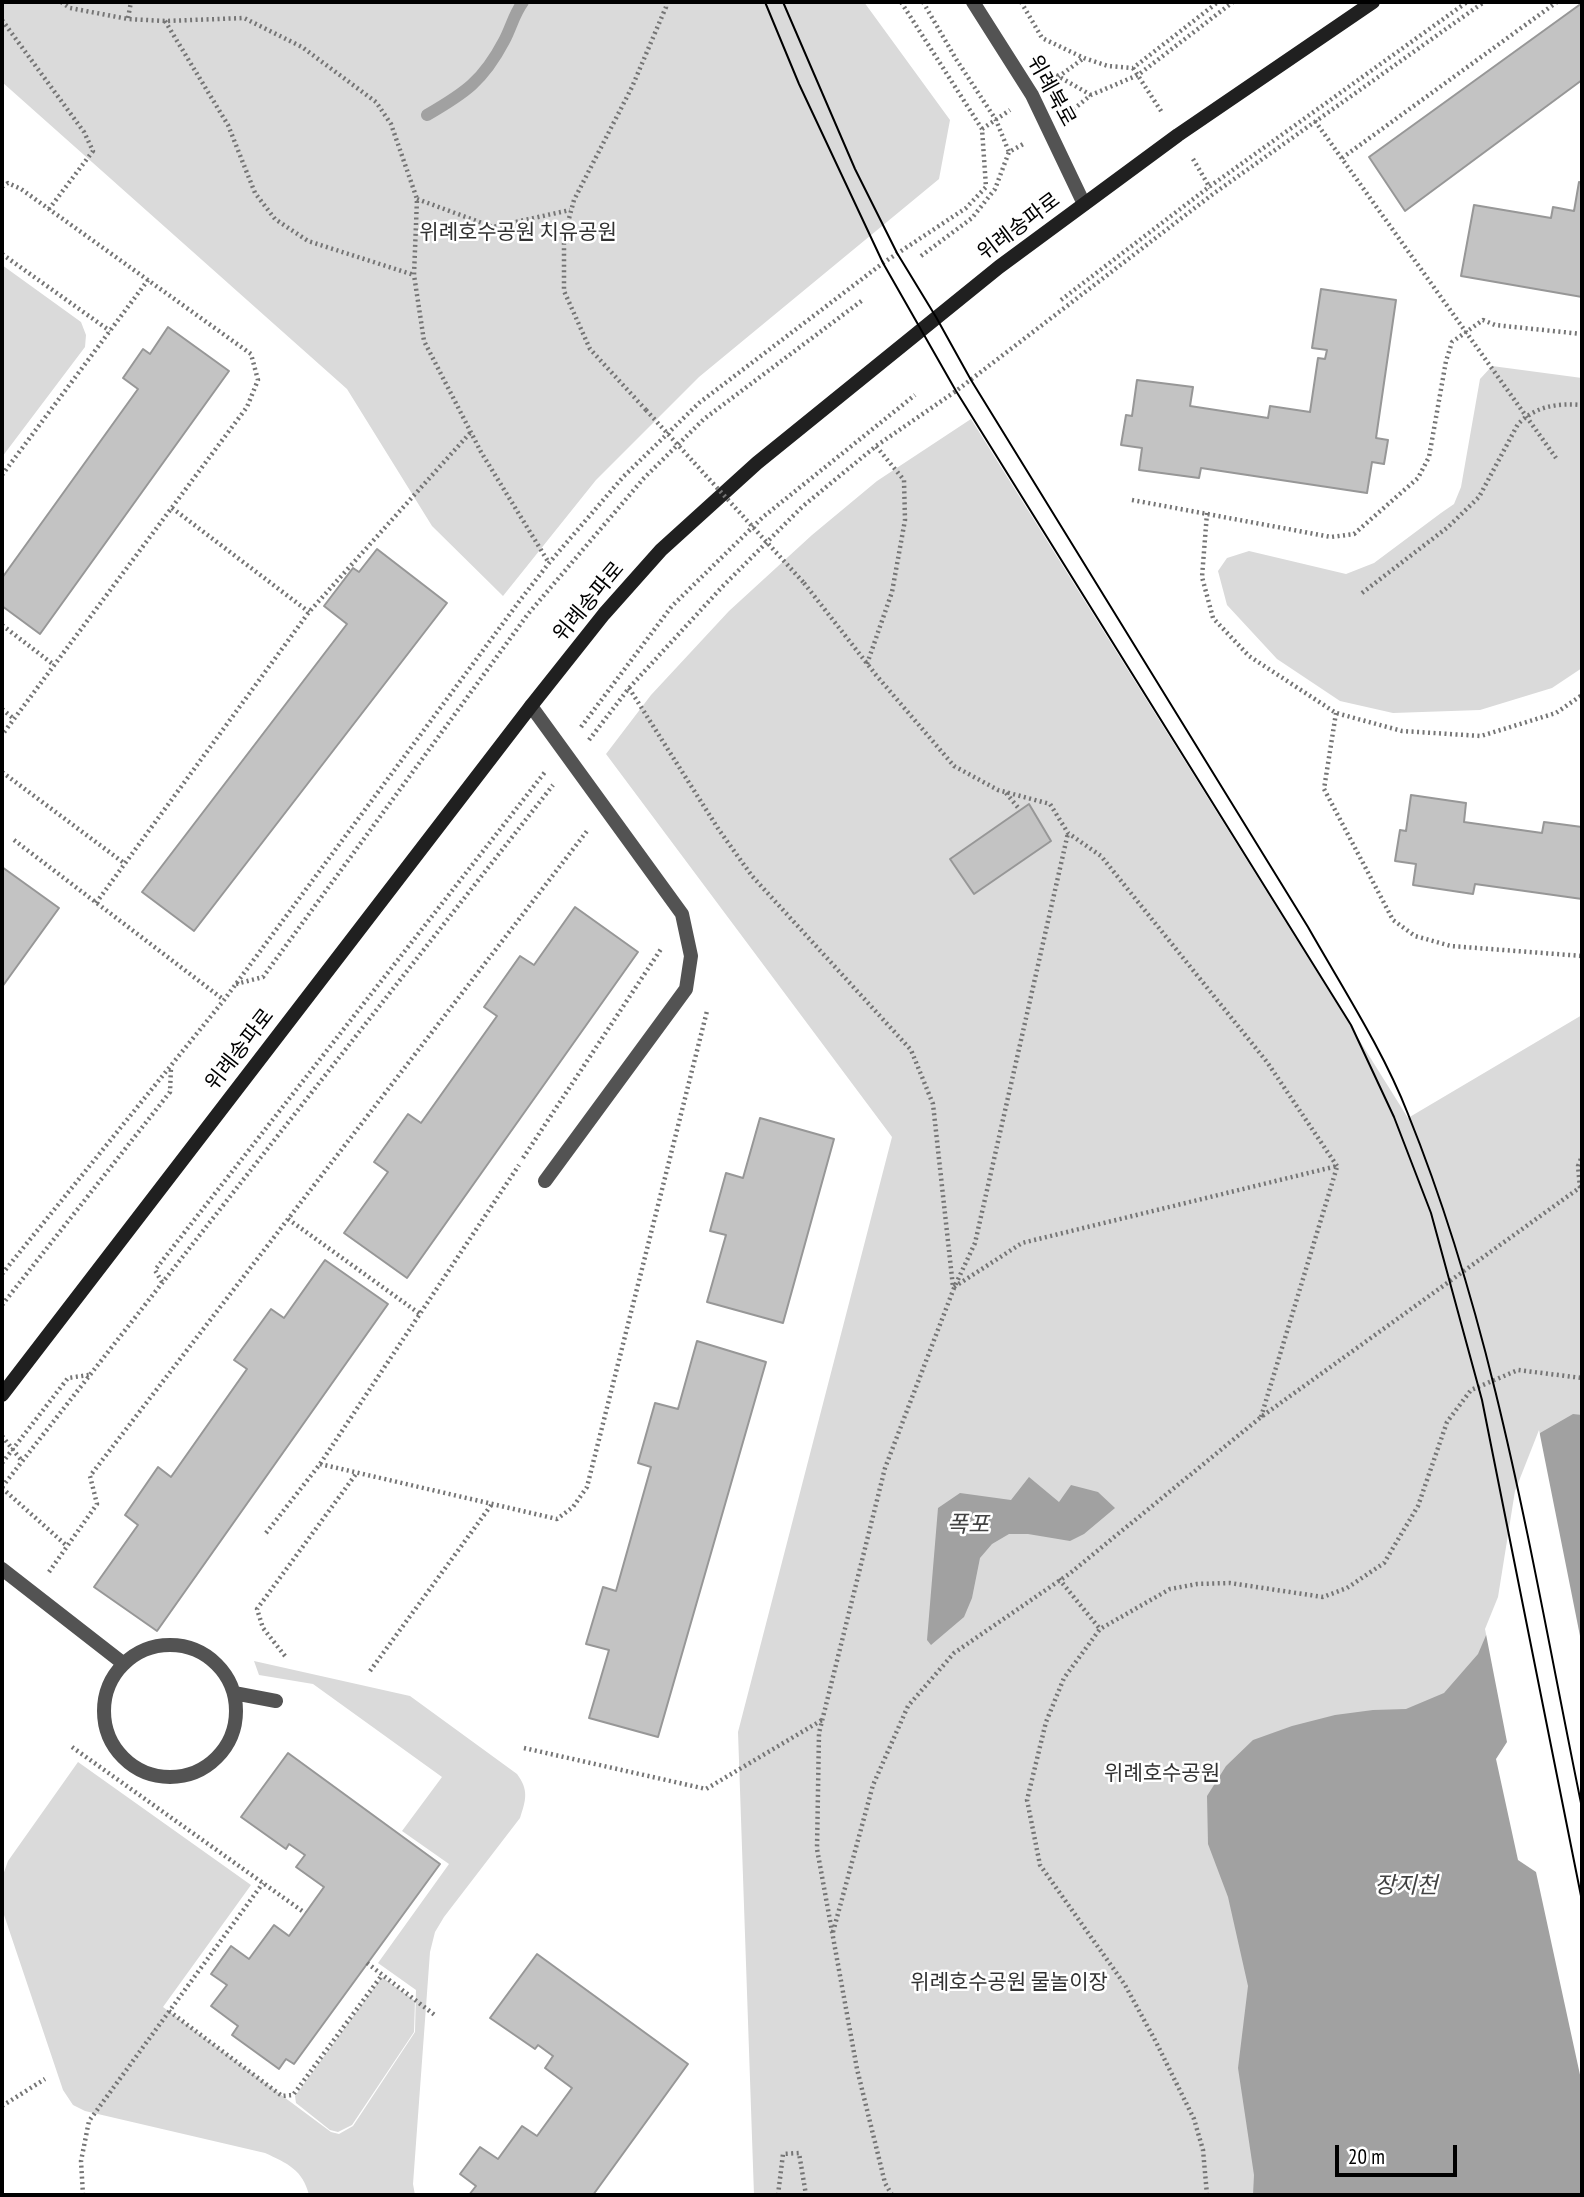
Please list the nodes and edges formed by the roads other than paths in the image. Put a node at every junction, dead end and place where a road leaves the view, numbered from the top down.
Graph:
1 (973, 2) edge
2 (1373, 2) edge
3 (1084, 204) junction
4 (531, 706) junction
5 (545, 1181) dead end
6 (2, 1395) edge
7 (2, 1569) edge
8 (124, 1664) junction
9 (234, 1693) junction
10 (276, 1702) dead end

1 - 3 street, 위례북로
2 - 3 main road, 위례송파로
3 - 4 main road, 위례송파로
4 - 5 street
4 - 6 main road, 위례송파로
7 - 8 street
8 - 9 street
8 - 9 street
9 - 10 street

